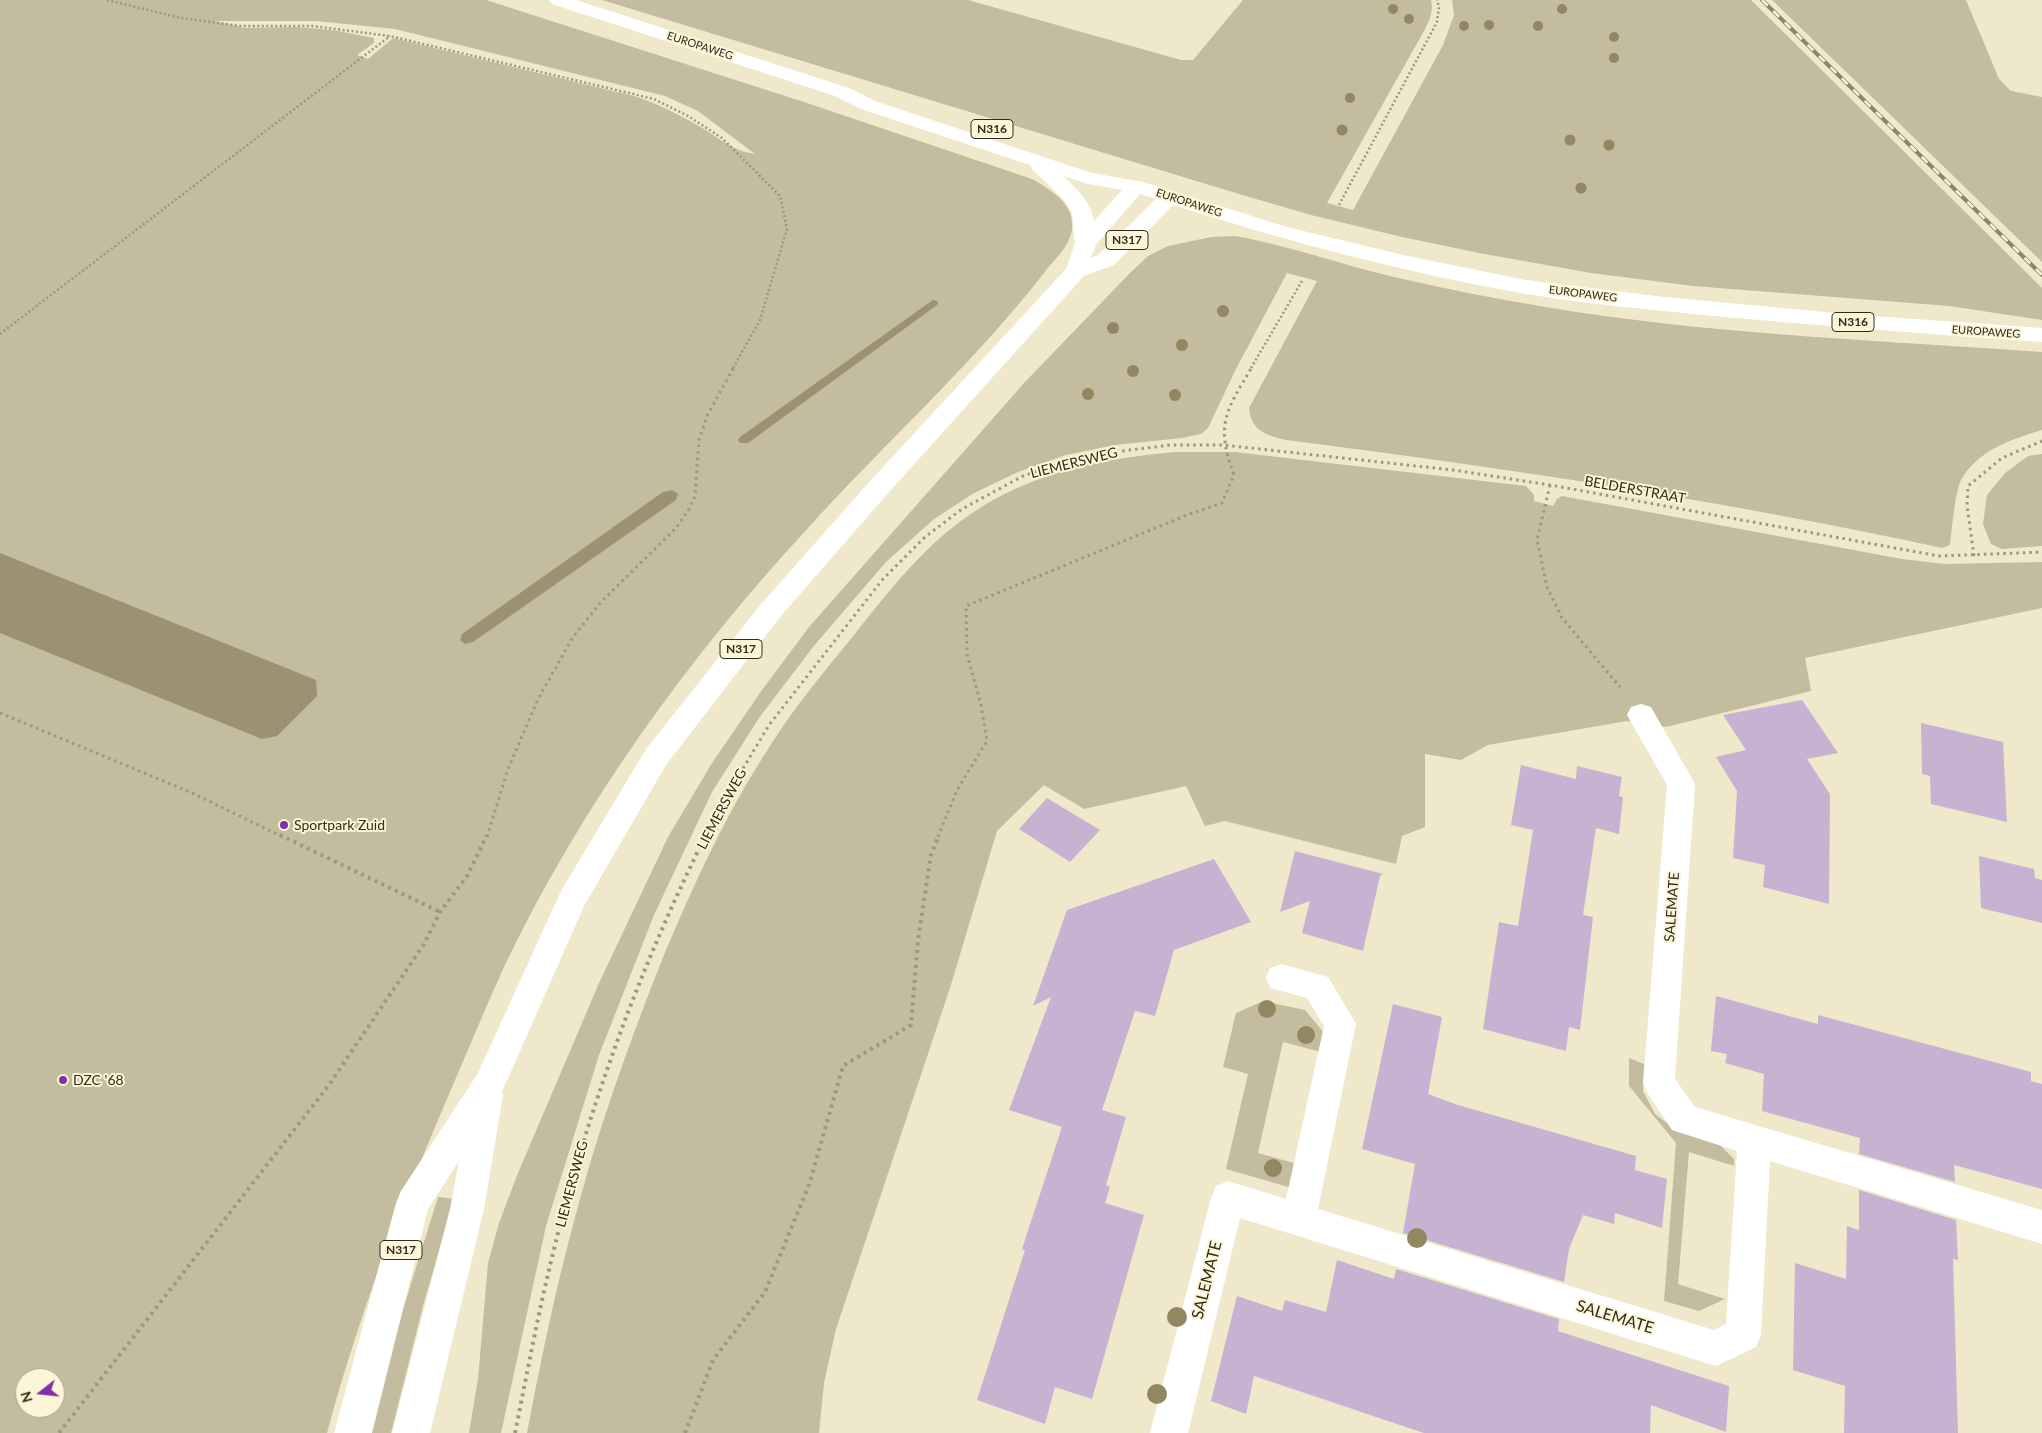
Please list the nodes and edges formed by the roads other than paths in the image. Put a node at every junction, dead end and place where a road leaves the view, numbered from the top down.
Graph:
1 (558, 0) edge
2 (842, 92) junction
3 (1029, 157) junction
4 (1136, 186) junction
5 (1169, 197) junction
6 (1086, 243) junction
7 (1076, 271) junction
8 (2042, 336) edge
9 (1641, 715) road end
10 (1281, 978) dead end
11 (489, 1084) junction
12 (1754, 1140) junction
13 (1299, 1220) junction
14 (2042, 1227) edge
15 (353, 1433) edge
16 (411, 1433) edge
17 (1169, 1433) edge

1 - 2 main road, EUROPAWEG / N316
2 - 3 main road, EUROPAWEG / N316
2 - 4 main road, EUROPAWEG / N316
3 - 4 main road, EUROPAWEG / N316
3 - 6 main road
4 - 5 main road, EUROPAWEG / N316
4 - 6 main road, N317
5 - 7 main road, N317
5 - 8 main road, EUROPAWEG / N316
6 - 7 main road, N317
7 - 11 main road, N317
9 - 12 main road, SALEMATE
10 - 13 main road
11 - 15 main road, N317
11 - 16 main road, N317
12 - 13 main road, SALEMATE
12 - 14 main road, SALEMATE
13 - 17 main road, SALEMATE

